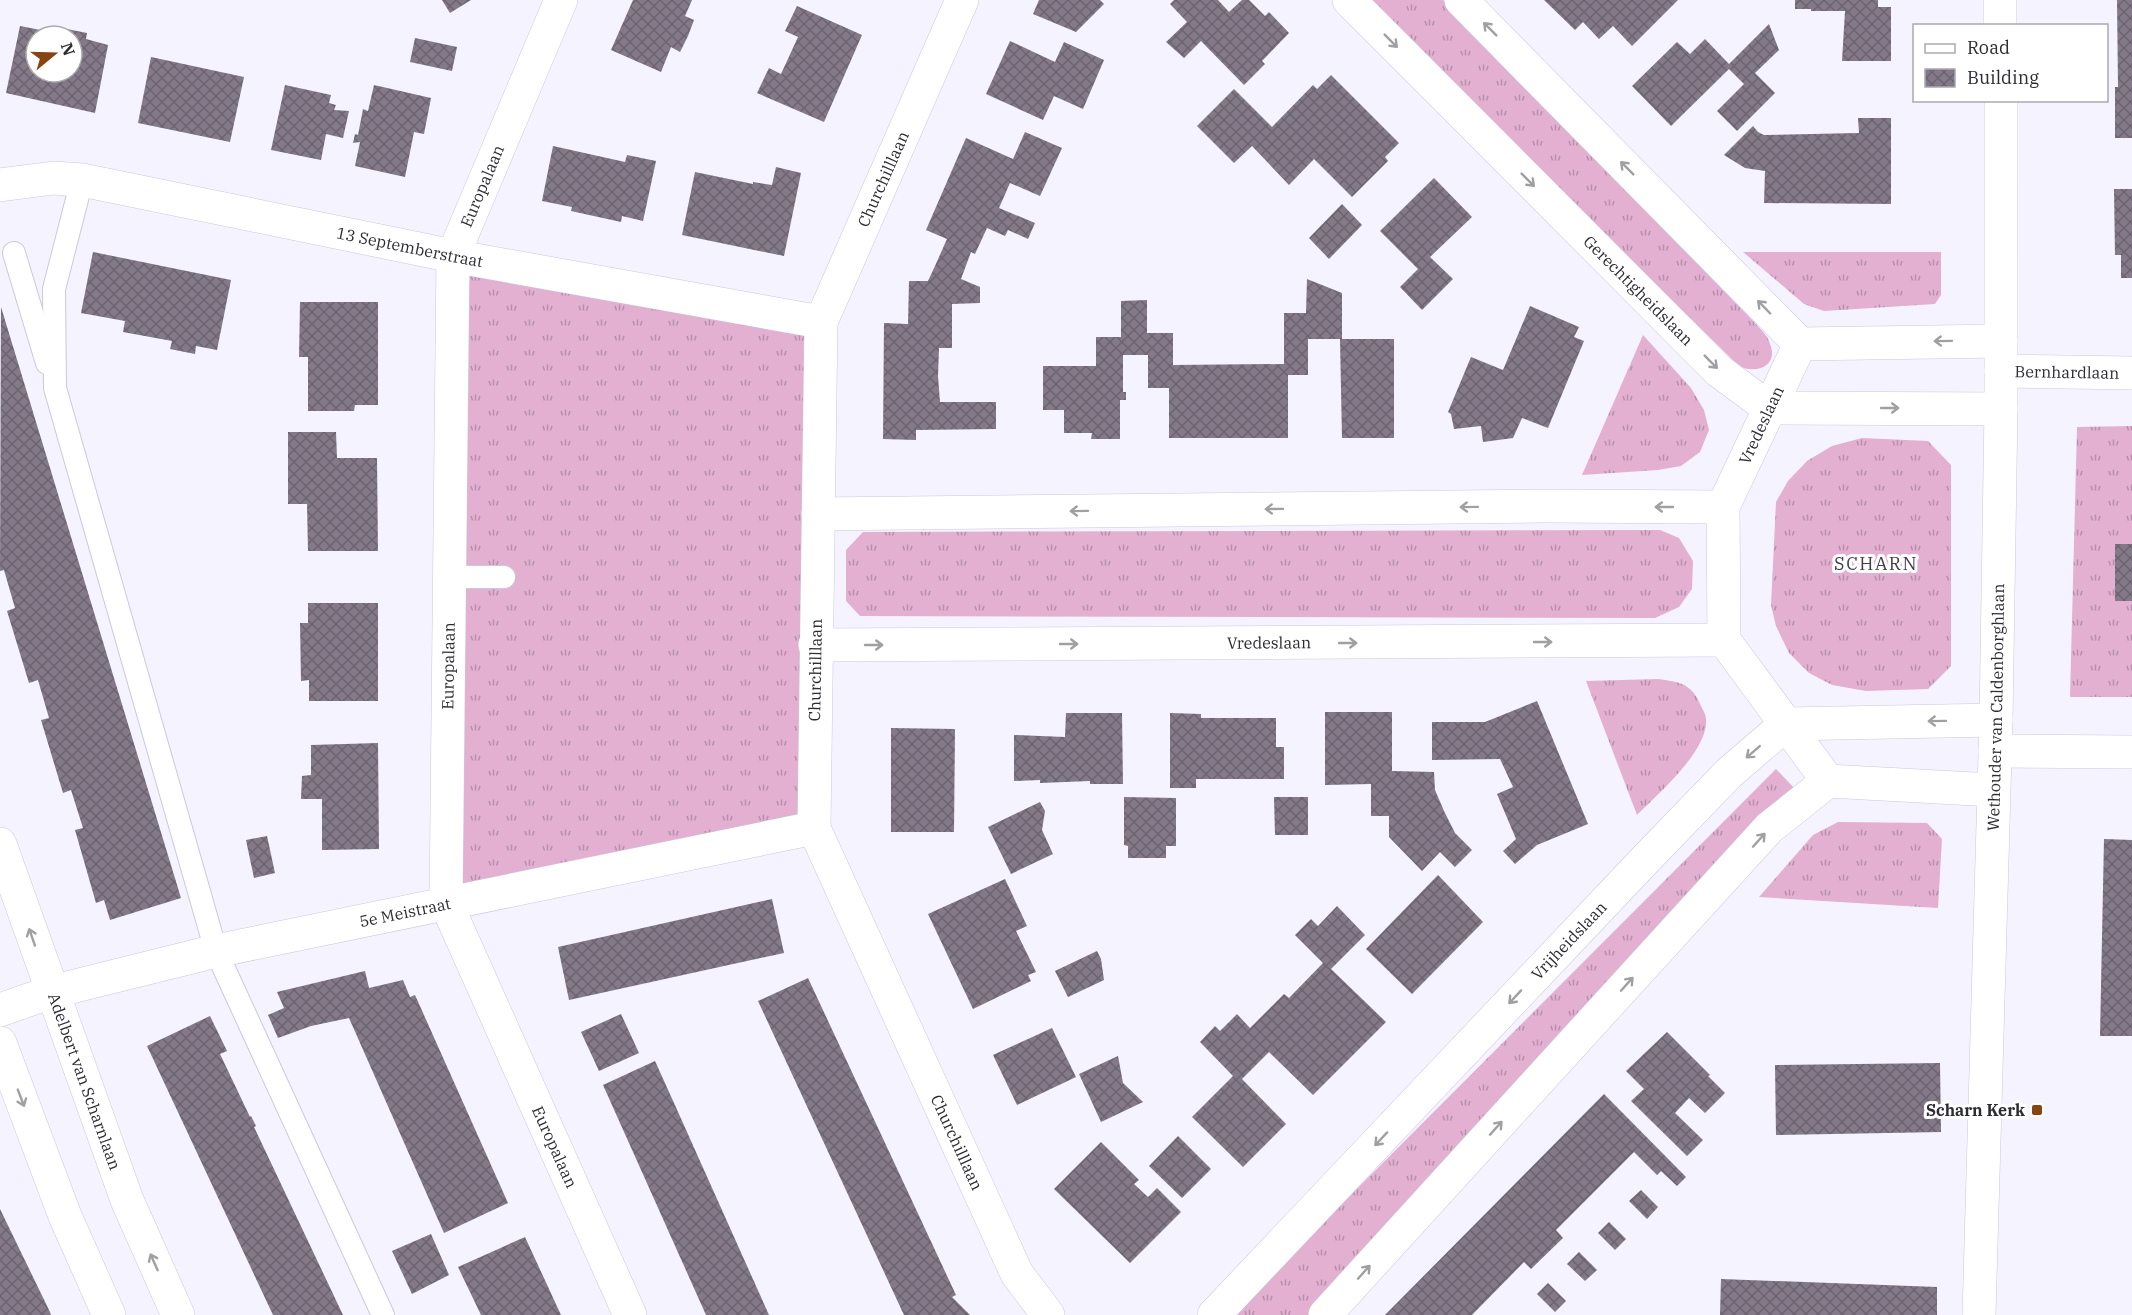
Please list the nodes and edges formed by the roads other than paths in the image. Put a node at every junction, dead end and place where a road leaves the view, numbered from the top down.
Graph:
1 (561, 0) edge
2 (962, 0) edge
3 (1349, 0) edge
4 (1461, 0) edge
5 (2000, 0) edge
6 (2000, 24) edge
7 (2001, 102) edge
8 (82, 180) junction
9 (0, 185) edge
10 (14, 254) dead end
11 (453, 256) junction
12 (821, 322) junction
13 (1800, 344) junction
14 (2001, 356) junction
15 (2132, 373) edge
16 (55, 388) junction
17 (1769, 408) junction
18 (2001, 409) junction
19 (1723, 507) junction
20 (818, 514) junction
21 (504, 577) dead end
22 (449, 578) junction
23 (1724, 640) junction
24 (815, 645) junction
25 (1786, 724) junction
26 (1995, 736) junction
27 (2132, 752) edge
28 (1828, 781) junction
29 (1993, 790) junction
30 (814, 828) junction
31 (0, 844) edge
32 (446, 903) junction
33 (216, 951) junction
34 (51, 992) junction
35 (0, 1010) edge
36 (0, 1043) edge
37 (109, 1315) edge
38 (178, 1315) edge
39 (383, 1315) edge
40 (630, 1315) edge
41 (1048, 1315) edge
42 (1215, 1315) edge
43 (1325, 1315) edge
44 (1979, 1315) edge

1 - 11 street, Europalaan
2 - 12 street, Churchilllaan
3 -> 17 street, Gerechtigheidslaan
13 -> 4 street
5 - 6 street
7 - 14 street, Wethouder van Caldenborghlaan
8 - 9 street, 13 Septemberstraat
8 - 11 street, 13 Septemberstraat
8 - 16 lane
10 - 16 lane
11 - 12 street, 13 Septemberstraat
11 - 22 street, Europalaan
12 - 20 street, Churchilllaan
14 -> 13 street
13 - 17 street, Vredeslaan
14 - 15 street, Bernhardlaan
14 - 18 street, Wethouder van Caldenborghlaan
16 - 33 lane
17 -> 18 street
17 - 19 street, Vredeslaan
18 - 26 street, Wethouder van Caldenborghlaan
19 -> 20 street
19 - 23 street, Vredeslaan
20 - 24 street, Churchilllaan
21 - 22 lane
22 - 32 street, Europalaan
24 -> 23 street, Vredeslaan
23 - 25 street
24 - 30 street, Churchilllaan
26 -> 25 street
25 - 28 street
25 -> 42 street, Vrijheidslaan
26 - 27 street
26 - 29 street, Wethouder van Caldenborghlaan
28 - 29 street
43 -> 28 street
29 - 44 street, Wethouder van Caldenborghlaan
30 - 32 street, 5e Meistraat
30 - 41 street, Churchilllaan
34 -> 31 street, Adelbert van Scharnlaan
32 - 33 street, 5e Meistraat
32 - 40 street, Europalaan
33 - 34 street, 5e Meistraat
33 - 39 lane
34 - 35 street, 5e Meistraat
38 -> 34 street, Adelbert van Scharnlaan
36 -> 37 street

